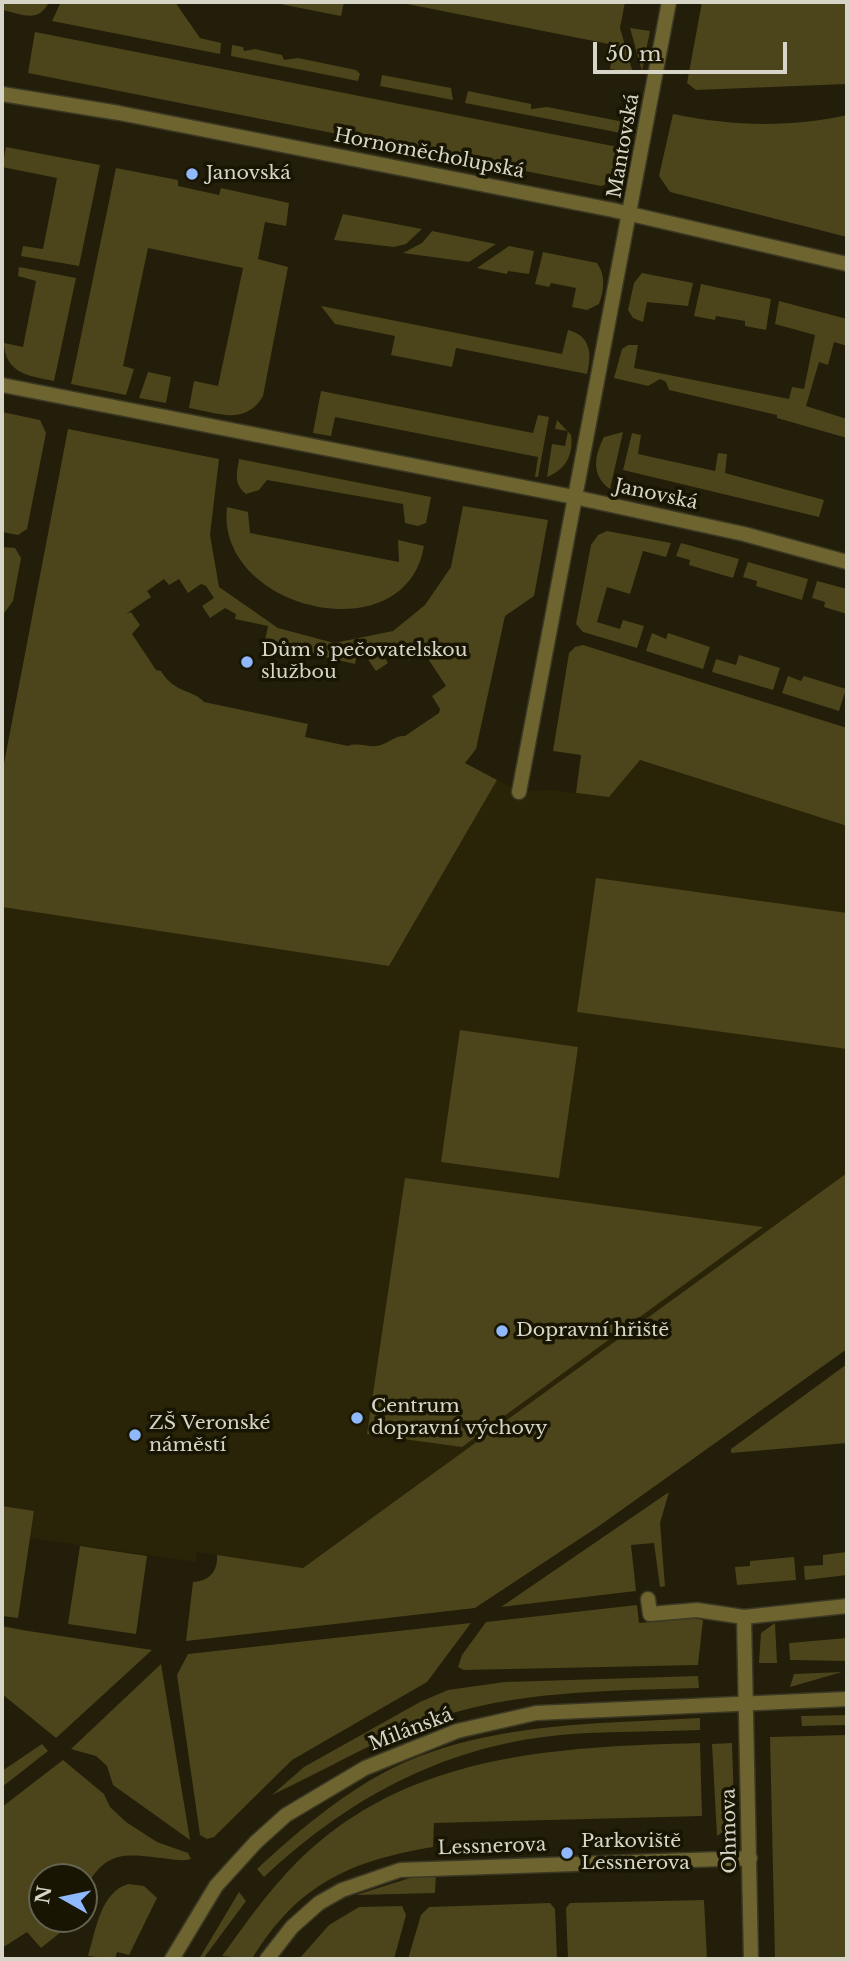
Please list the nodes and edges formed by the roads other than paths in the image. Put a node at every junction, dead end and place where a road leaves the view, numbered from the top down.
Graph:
1 (669, 2) edge
2 (2, 94) edge
3 (631, 214) junction
4 (847, 264) edge
5 (2, 385) edge
6 (574, 497) junction
7 (847, 562) edge
8 (519, 792) dead end
9 (648, 1599) dead end
10 (847, 1606) edge
11 (744, 1617) junction
12 (847, 1699) edge
13 (747, 1703) junction
14 (750, 1858) junction
15 (172, 1959) edge
16 (267, 1959) edge
17 (751, 1959) edge

1 - 3 street, Mantovská
2 - 3 street, Hornoměcholupská
3 - 4 street, Hornoměcholupská
3 - 6 street, Mantovská
5 - 6 street, Janovská
6 - 7 street, Janovská
6 - 8 street, Mantovská
9 - 11 street
10 - 11 street
11 - 13 street, Ohmova
12 - 13 street, Milánská
13 - 14 street, Ohmova
13 - 15 street, Milánská
14 - 16 street, Lessnerova
14 - 17 street, Ohmova

